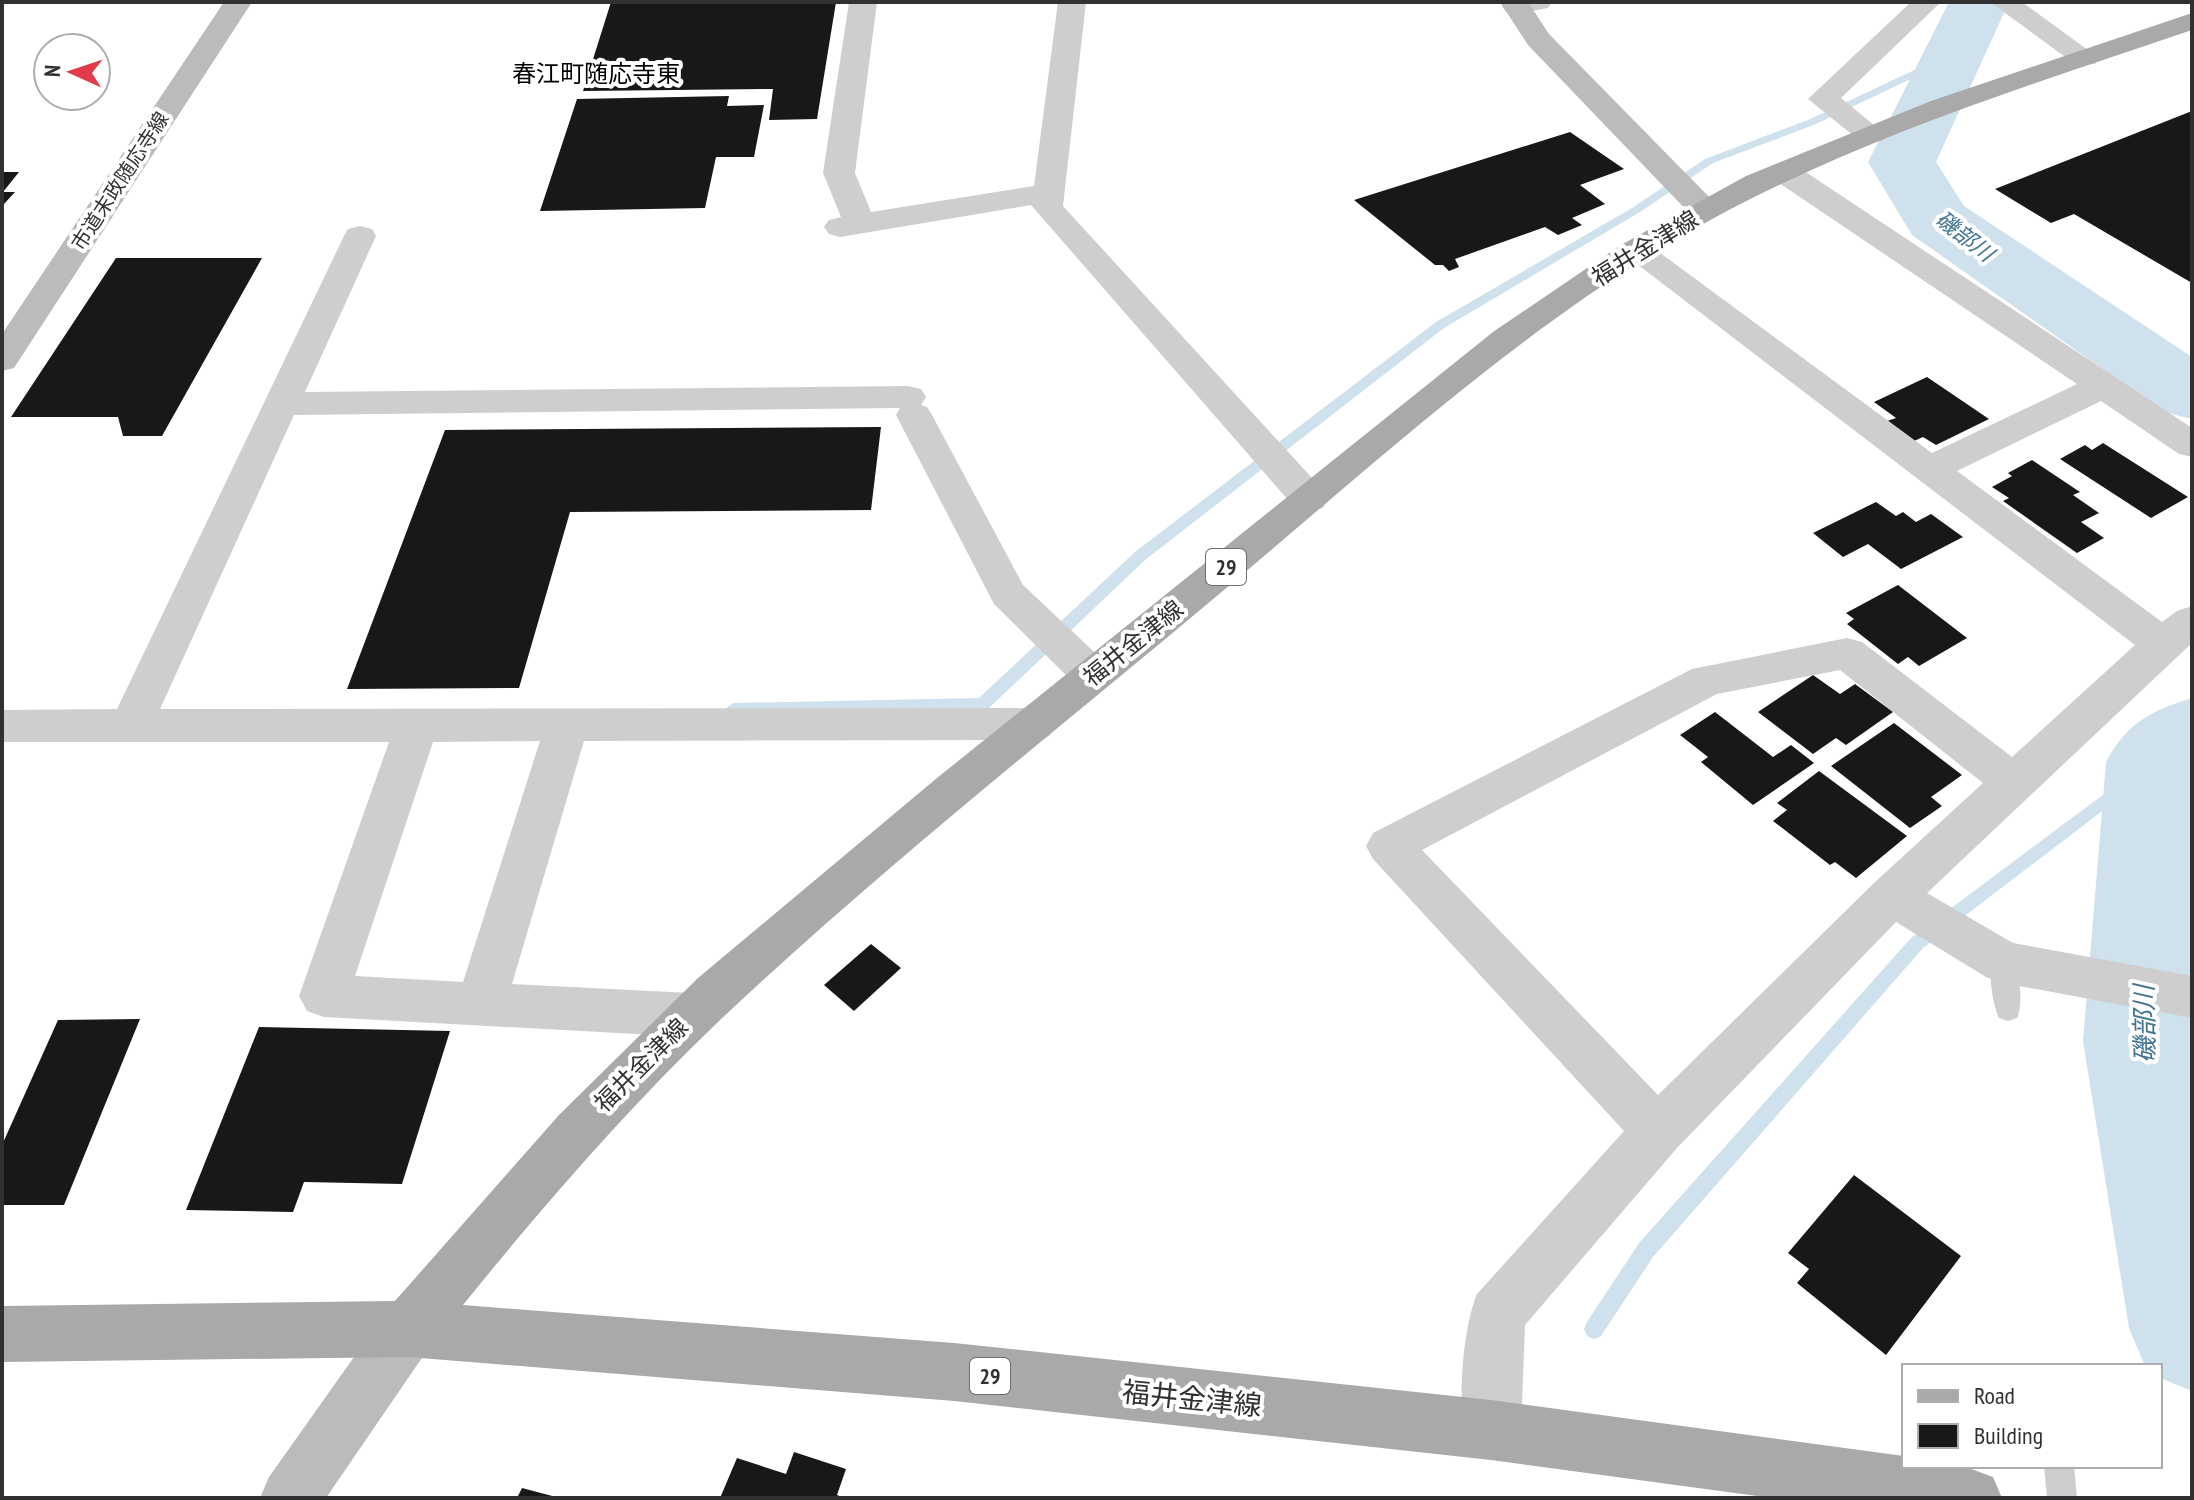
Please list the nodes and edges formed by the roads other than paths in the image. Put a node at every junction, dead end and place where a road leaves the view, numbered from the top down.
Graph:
1 (238, 2) edge
2 (863, 2) edge
3 (1072, 2) edge
4 (1927, 2) edge
5 (2004, 2) edge
6 (1523, 3) edge
7 (2192, 21) edge
8 (2085, 58) junction
9 (1871, 135) junction
10 (1784, 172) junction
11 (1049, 193) junction
12 (1704, 210) junction
13 (360, 236) dead end
14 (1636, 251) junction
15 (2, 360) edge
16 (2103, 386) junction
17 (285, 404) junction
18 (2192, 445) edge
19 (1928, 470) junction
20 (1309, 499) junction
21 (2177, 632) edge
22 (1092, 675) junction
23 (132, 724) junction
24 (417, 724) junction
25 (567, 724) junction
26 (1034, 724) junction
27 (2, 726) edge
28 (2013, 782) junction
29 (1892, 896) junction
30 (2003, 962) junction
31 (2192, 997) edge
32 (481, 1004) junction
33 (2008, 1010) dead end
34 (691, 1015) junction
35 (1658, 1131) junction
36 (408, 1329) junction
37 (2, 1334) edge
38 (1491, 1430) junction
39 (2059, 1468) edge
40 (290, 1498) edge
41 (1972, 1498) edge
42 (2062, 1498) edge

1 - 15 street, 市道末政随応寺線
2 - 11 street
3 - 11 street
4 - 9 street
5 - 8 street
6 - 12 street
7 - 8 main road, 福井金津線 / 29
8 - 9 main road, 福井金津線 / 29
9 - 10 main road, 福井金津線 / 29
10 - 12 main road, 福井金津線 / 29
10 - 16 street
11 - 20 street
12 - 14 main road, 福井金津線 / 29
13 - 17 street
14 - 19 street
14 - 20 main road, 福井金津線 / 29
16 - 18 street
16 - 19 street
17 - 22 street
17 - 23 street
19 - 21 street
20 - 22 main road, 福井金津線 / 29
21 - 28 street
22 - 26 main road, 福井金津線 / 29
23 - 24 street
23 - 27 street
24 - 25 street
24 - 32 street
25 - 26 street
25 - 32 street
26 - 34 main road, 福井金津線 / 29
28 - 29 street
28 - 35 street
29 - 30 street
29 - 35 street
30 - 31 street
30 - 33 lane
32 - 34 street
34 - 36 main road, 福井金津線 / 29
35 - 38 street
36 - 37 main road, 福井金津線 / 29
36 - 38 main road, 福井金津線 / 29
36 - 40 street
38 - 41 main road, 福井金津線 / 29
39 - 42 lane

